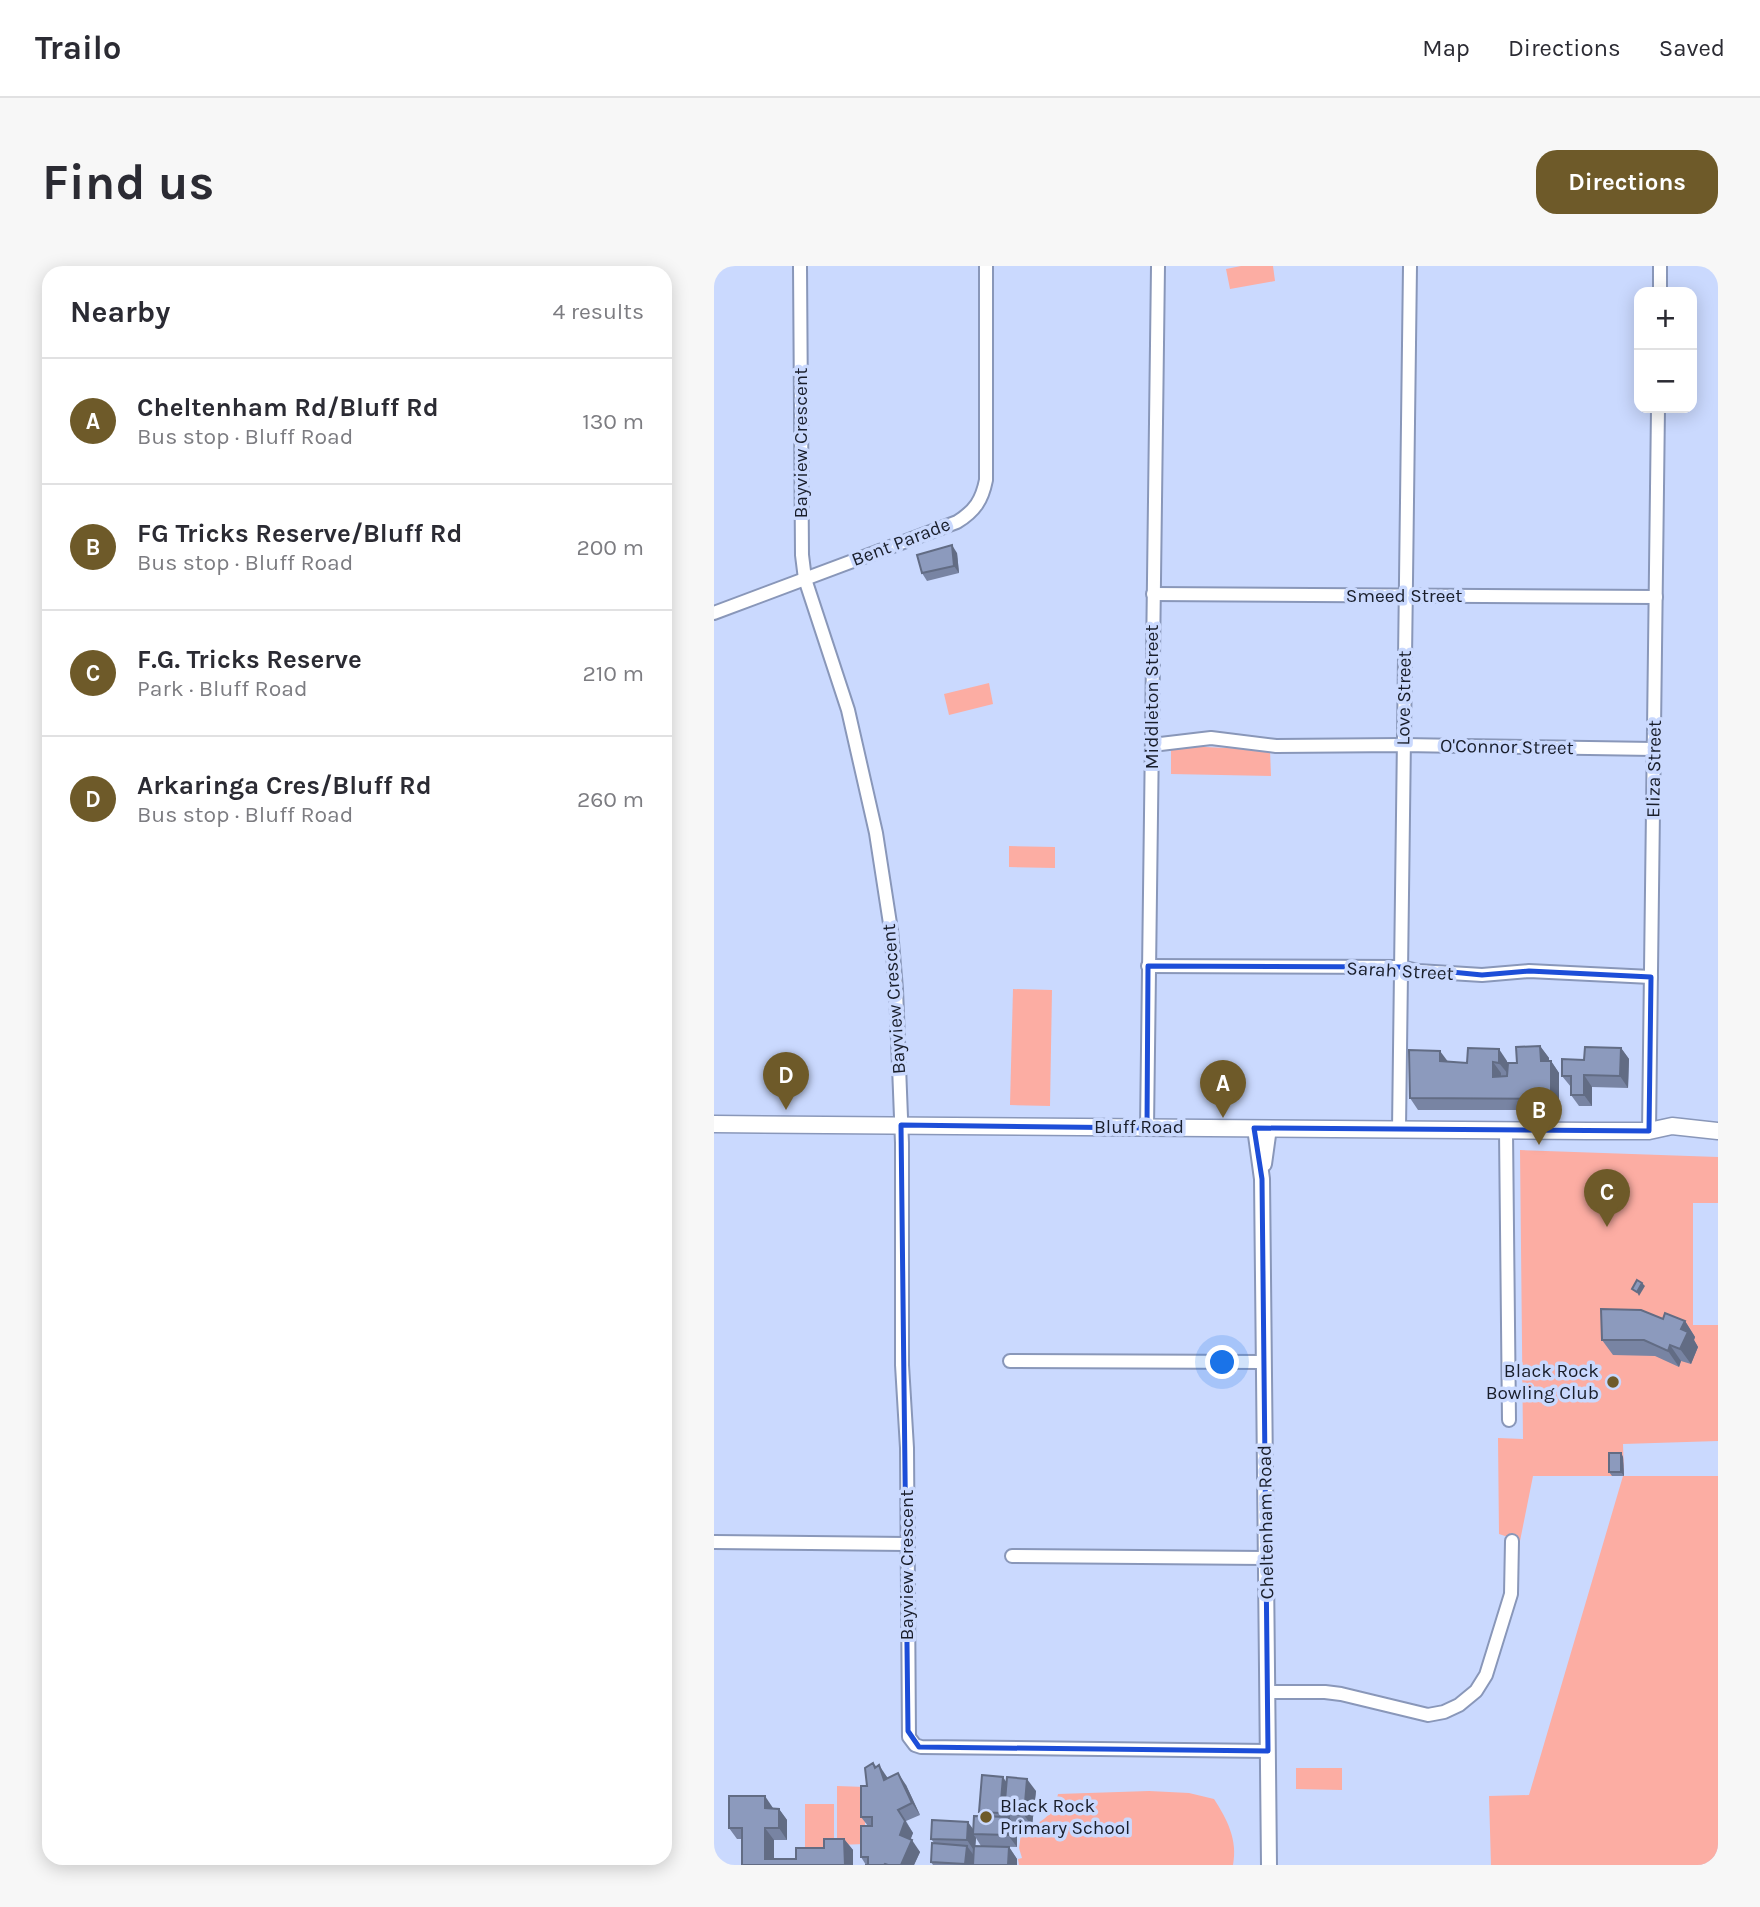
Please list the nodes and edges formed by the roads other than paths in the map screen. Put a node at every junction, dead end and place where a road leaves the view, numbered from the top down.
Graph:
1 (800, 266) edge
2 (986, 266) edge
3 (1158, 266) edge
4 (1410, 266) edge
5 (1660, 266) edge
6 (1660, 287) edge
7 (1658, 413) edge
8 (805, 579) junction
9 (1153, 594) junction
10 (1405, 596) junction
11 (1656, 597) junction
12 (714, 613) edge
13 (1152, 745) junction
14 (1403, 745) junction
15 (1654, 750) junction
16 (1148, 966) junction
17 (1401, 967) junction
18 (1651, 977) junction
19 (714, 1124) edge
20 (901, 1125) junction
21 (1147, 1128) junction
22 (1262, 1128) junction
23 (1399, 1129) junction
24 (1649, 1130) junction
25 (1506, 1131) junction
26 (1714, 1131) edge
27 (1010, 1361) dead end
28 (1264, 1362) junction
29 (1509, 1420) dead end
30 (1512, 1541) dead end
31 (714, 1542) edge
32 (907, 1544) junction
33 (1012, 1556) dead end
34 (1266, 1558) junction
35 (1268, 1692) junction
36 (1268, 1751) junction
37 (1269, 1865) edge

1 - 8 street, Bayview Crescent
2 - 8 street, Bent Parade
3 - 9 street, Middleton Street
4 - 10 street, Love Street
5 - 6 street
7 - 11 street, Eliza Street
8 - 12 street, Bent Parade
8 - 20 street, Bayview Crescent
9 - 10 street, Smeed Street
9 - 13 street, Middleton Street
10 - 11 street, Smeed Street
10 - 14 street, Love Street
11 - 15 street, Eliza Street
13 - 14 street, O'Connor Street
13 - 16 street, Middleton Street
14 - 15 street, O'Connor Street
14 - 17 street, Love Street
15 - 18 street, Eliza Street
16 - 17 street, Sarah Street
16 - 21 street, Middleton Street
17 - 18 street, Sarah Street
17 - 23 street, Love Street
18 - 24 street, Eliza Street
19 - 20 main road, Bluff Road
20 - 21 main road, Bluff Road
20 - 32 street, Bayview Crescent
21 - 22 main road, Bluff Road
22 - 23 main road, Bluff Road
22 - 28 street, Cheltenham Road
23 - 25 main road, Bluff Road
24 - 25 main road, Bluff Road
24 - 26 main road, Bluff Road
25 - 29 street
27 - 28 street
28 - 34 street, Cheltenham Road
30 - 35 street
31 - 32 street
32 - 36 street, Bayview Crescent
33 - 34 street
34 - 35 street, Cheltenham Road
35 - 36 street, Cheltenham Road
36 - 37 street, Cheltenham Road

